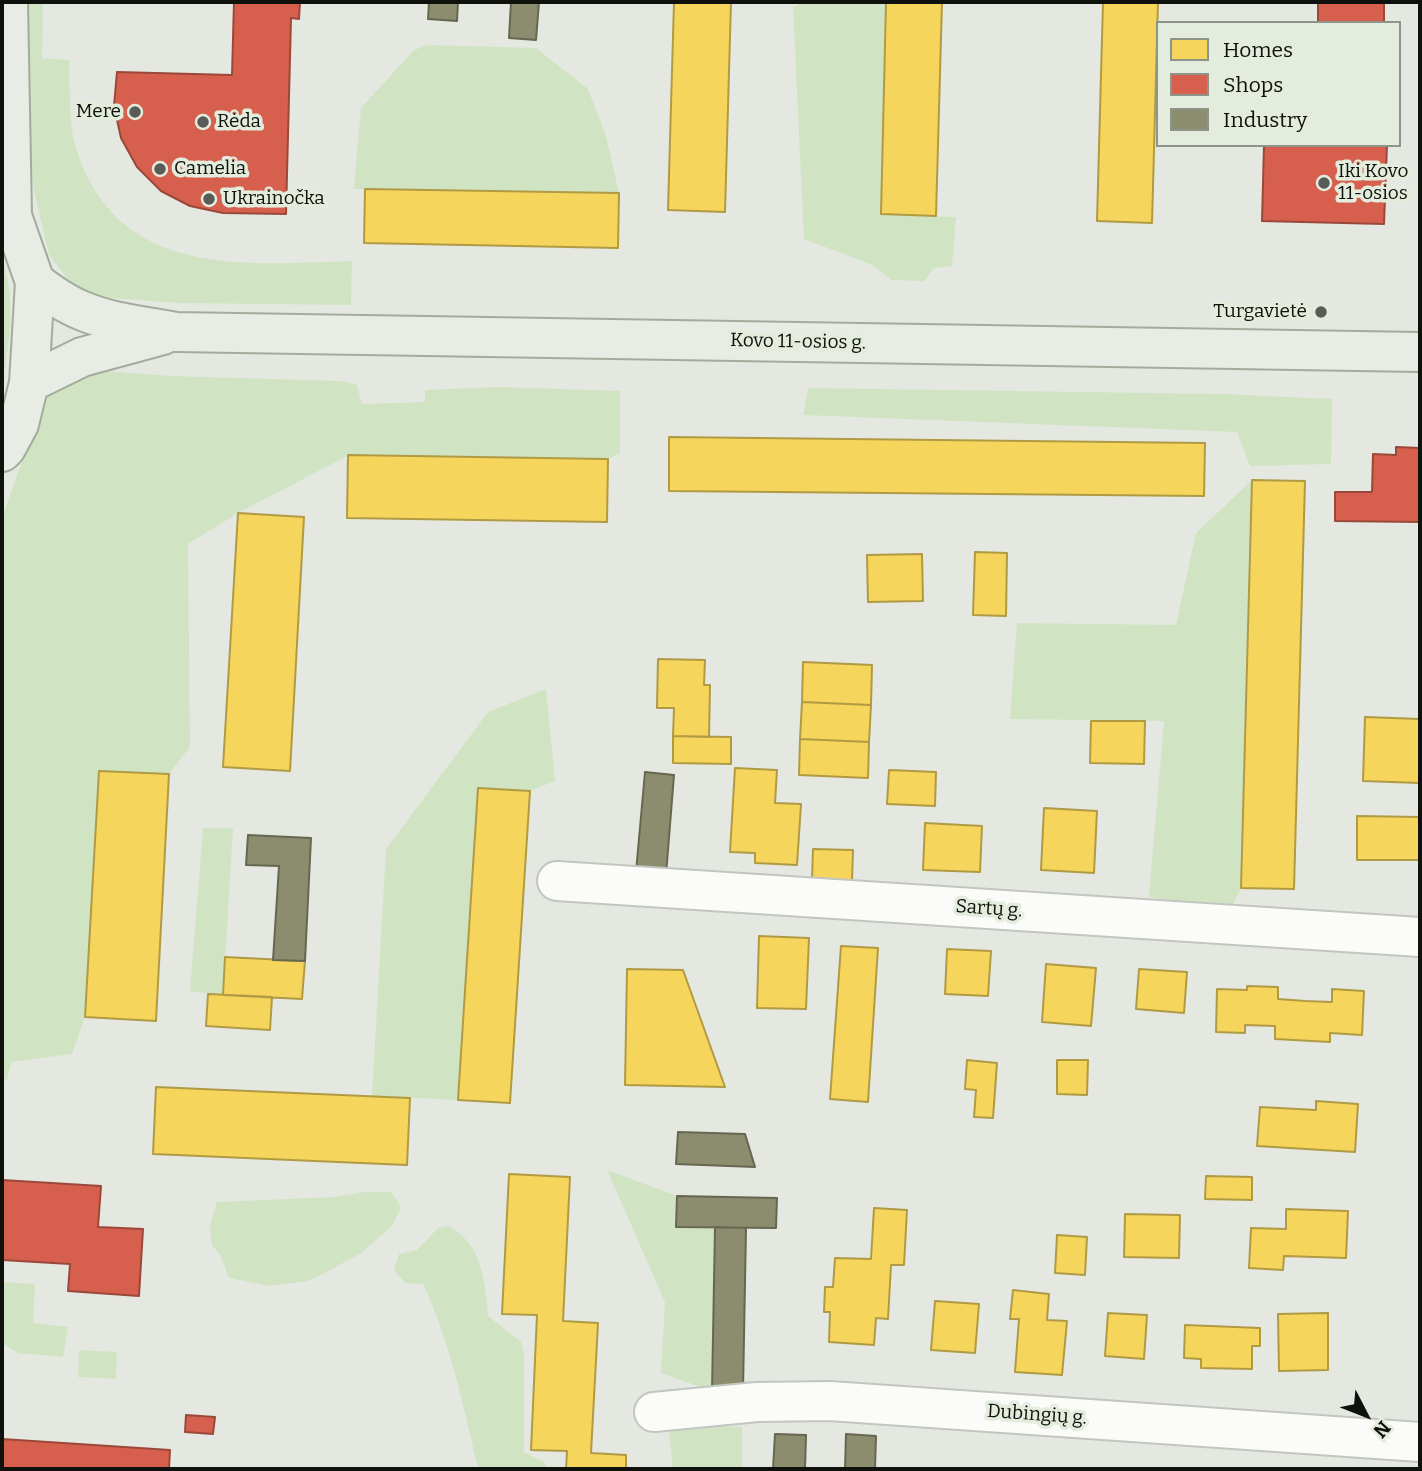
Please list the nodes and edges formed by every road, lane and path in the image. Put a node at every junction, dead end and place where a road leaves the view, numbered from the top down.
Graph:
1 (8, 2) edge
2 (7, 213) edge
3 (35, 282) junction
4 (176, 332) junction
5 (1420, 352) edge
6 (29, 383) junction
7 (3, 454) edge
8 (557, 881) dead end
9 (1420, 937) edge
10 (654, 1412) dead end
11 (1420, 1441) edge
12 (1420, 1458) edge
13 (1419, 1469) edge

1 - 2 main road
2 - 3 main road
3 - 4 main road, Kovo 11-osios g.
3 - 6 main road
4 - 5 main road, Kovo 11-osios g.
4 - 6 main road, Kovo 11-osios g.
6 - 7 main road
8 - 9 street, Sartų g.
10 - 11 street, Dubingių g.
12 - 13 street

